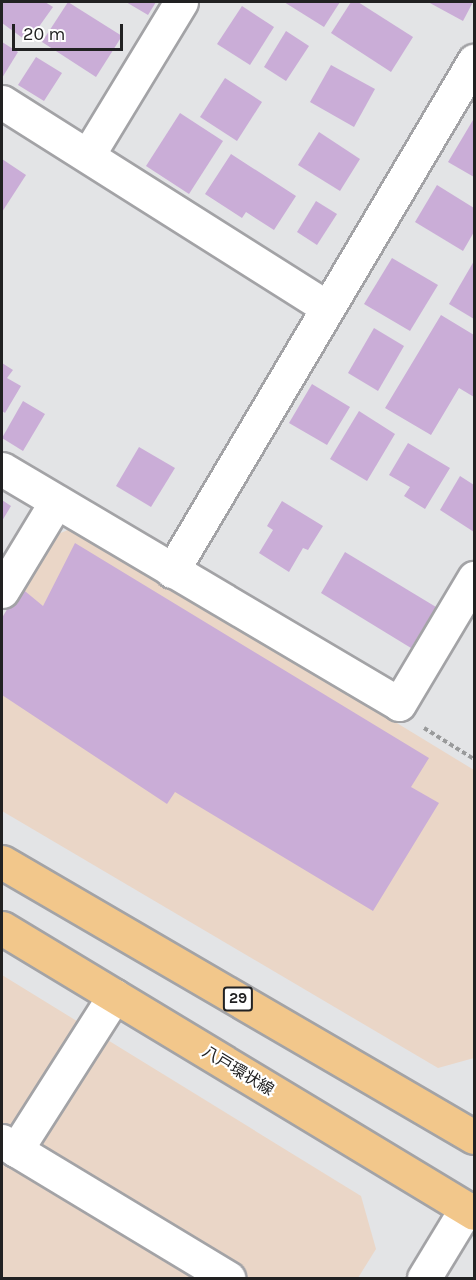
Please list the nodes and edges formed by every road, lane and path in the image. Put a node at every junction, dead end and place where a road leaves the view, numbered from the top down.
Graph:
1 (181, 2) edge
2 (474, 61) edge
3 (2, 102) edge
4 (88, 155) junction
5 (326, 307) junction
6 (2, 469) edge
7 (56, 502) junction
8 (172, 571) junction
9 (474, 578) edge
10 (2, 591) edge
11 (399, 704) junction
12 (474, 759) edge
13 (2, 862) edge
14 (2, 928) edge
15 (114, 996) junction
16 (474, 1137) edge
17 (9, 1145) edge
18 (472, 1206) edge
19 (228, 1278) edge
20 (424, 1278) edge

1 - 4 street
2 - 5 street
3 - 4 street
4 - 5 street
5 - 8 street
6 - 7 street
7 - 8 street
7 - 10 street
8 - 11 street
9 - 11 street
11 - 12 path
13 - 16 main road, 29
14 - 15 main road, 八戸環状線
15 - 17 street
15 - 18 main road, 八戸環状線
17 - 19 street
18 - 20 street

